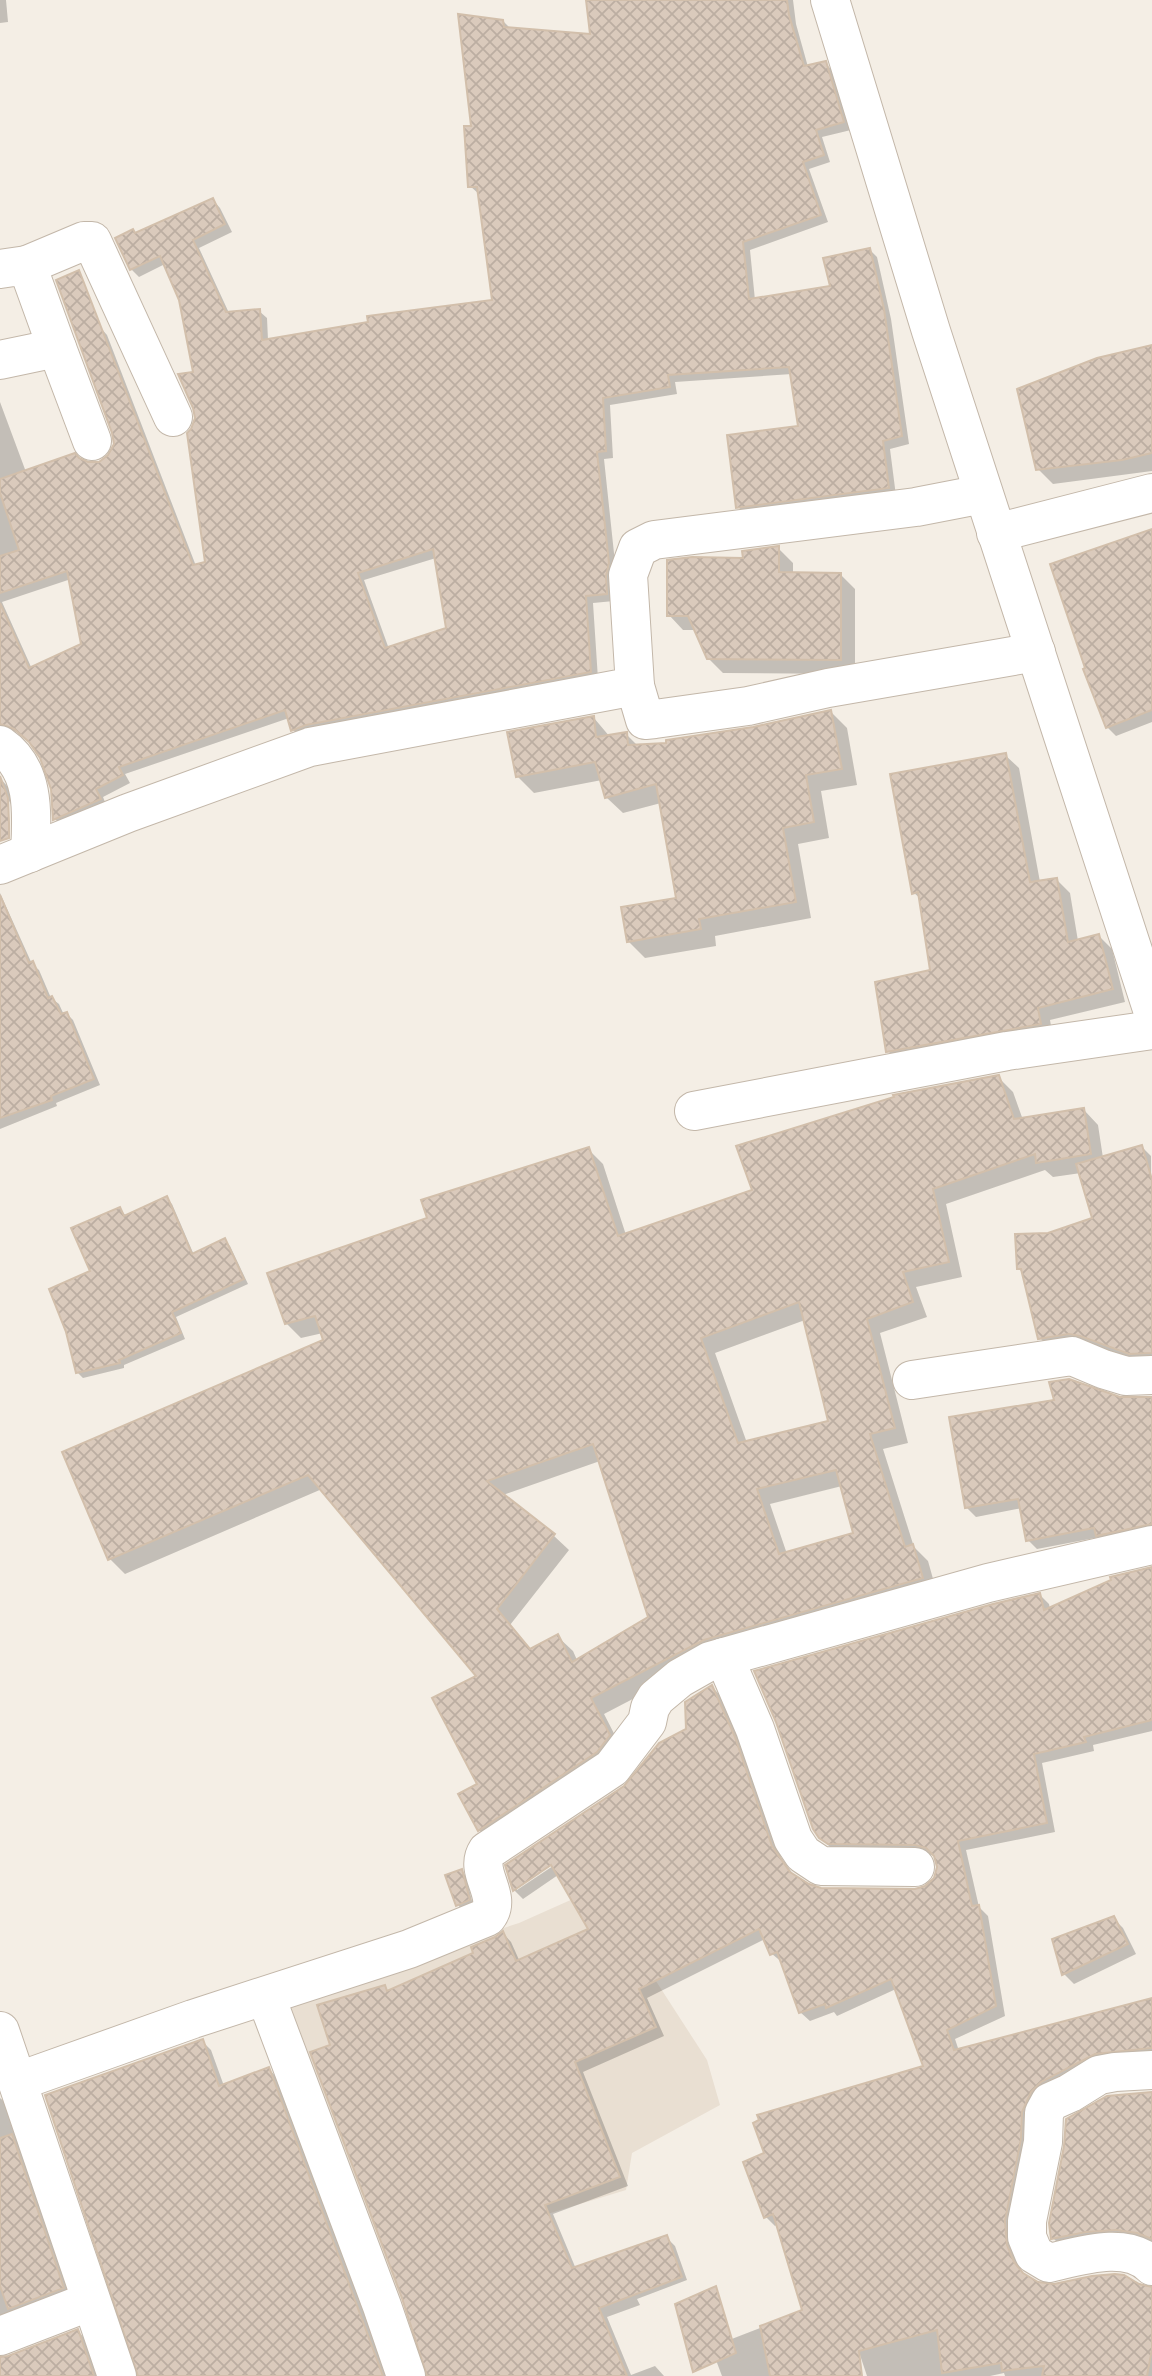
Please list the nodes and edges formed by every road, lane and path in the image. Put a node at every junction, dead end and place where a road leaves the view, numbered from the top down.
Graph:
1 (830, 0) edge
2 (14, 267) edge
3 (57, 348) junction
4 (0, 360) edge
5 (173, 417) dead end
6 (92, 442) dead end
7 (1152, 493) edge
8 (982, 494) junction
9 (996, 533) junction
10 (1036, 652) junction
11 (635, 686) junction
12 (0, 745) edge
13 (15, 859) edge
14 (1152, 1009) edge
15 (1152, 1030) edge
16 (694, 1111) dead end
17 (1152, 1375) edge
18 (912, 1380) dead end
19 (1152, 1545) edge
20 (724, 1657) junction
21 (915, 1867) dead end
22 (266, 1997) junction
23 (0, 2031) edge
24 (1152, 2070) edge
25 (19, 2081) junction
26 (1152, 2266) edge
27 (91, 2301) junction
28 (0, 2336) edge
29 (117, 2376) edge
30 (406, 2376) edge

1 - 8 street
2 - 3 street
2 - 5 street
3 - 4 street
3 - 6 street
7 - 9 street
8 - 9 street
8 - 11 street
9 - 10 street
10 - 11 street
10 - 14 street
11 - 13 street
12 - 13 street
15 - 16 street
17 - 18 street
19 - 20 street
20 - 21 street
20 - 22 street
22 - 25 street
22 - 30 street
23 - 25 street
24 - 26 street
25 - 27 street
27 - 28 street
27 - 29 street

